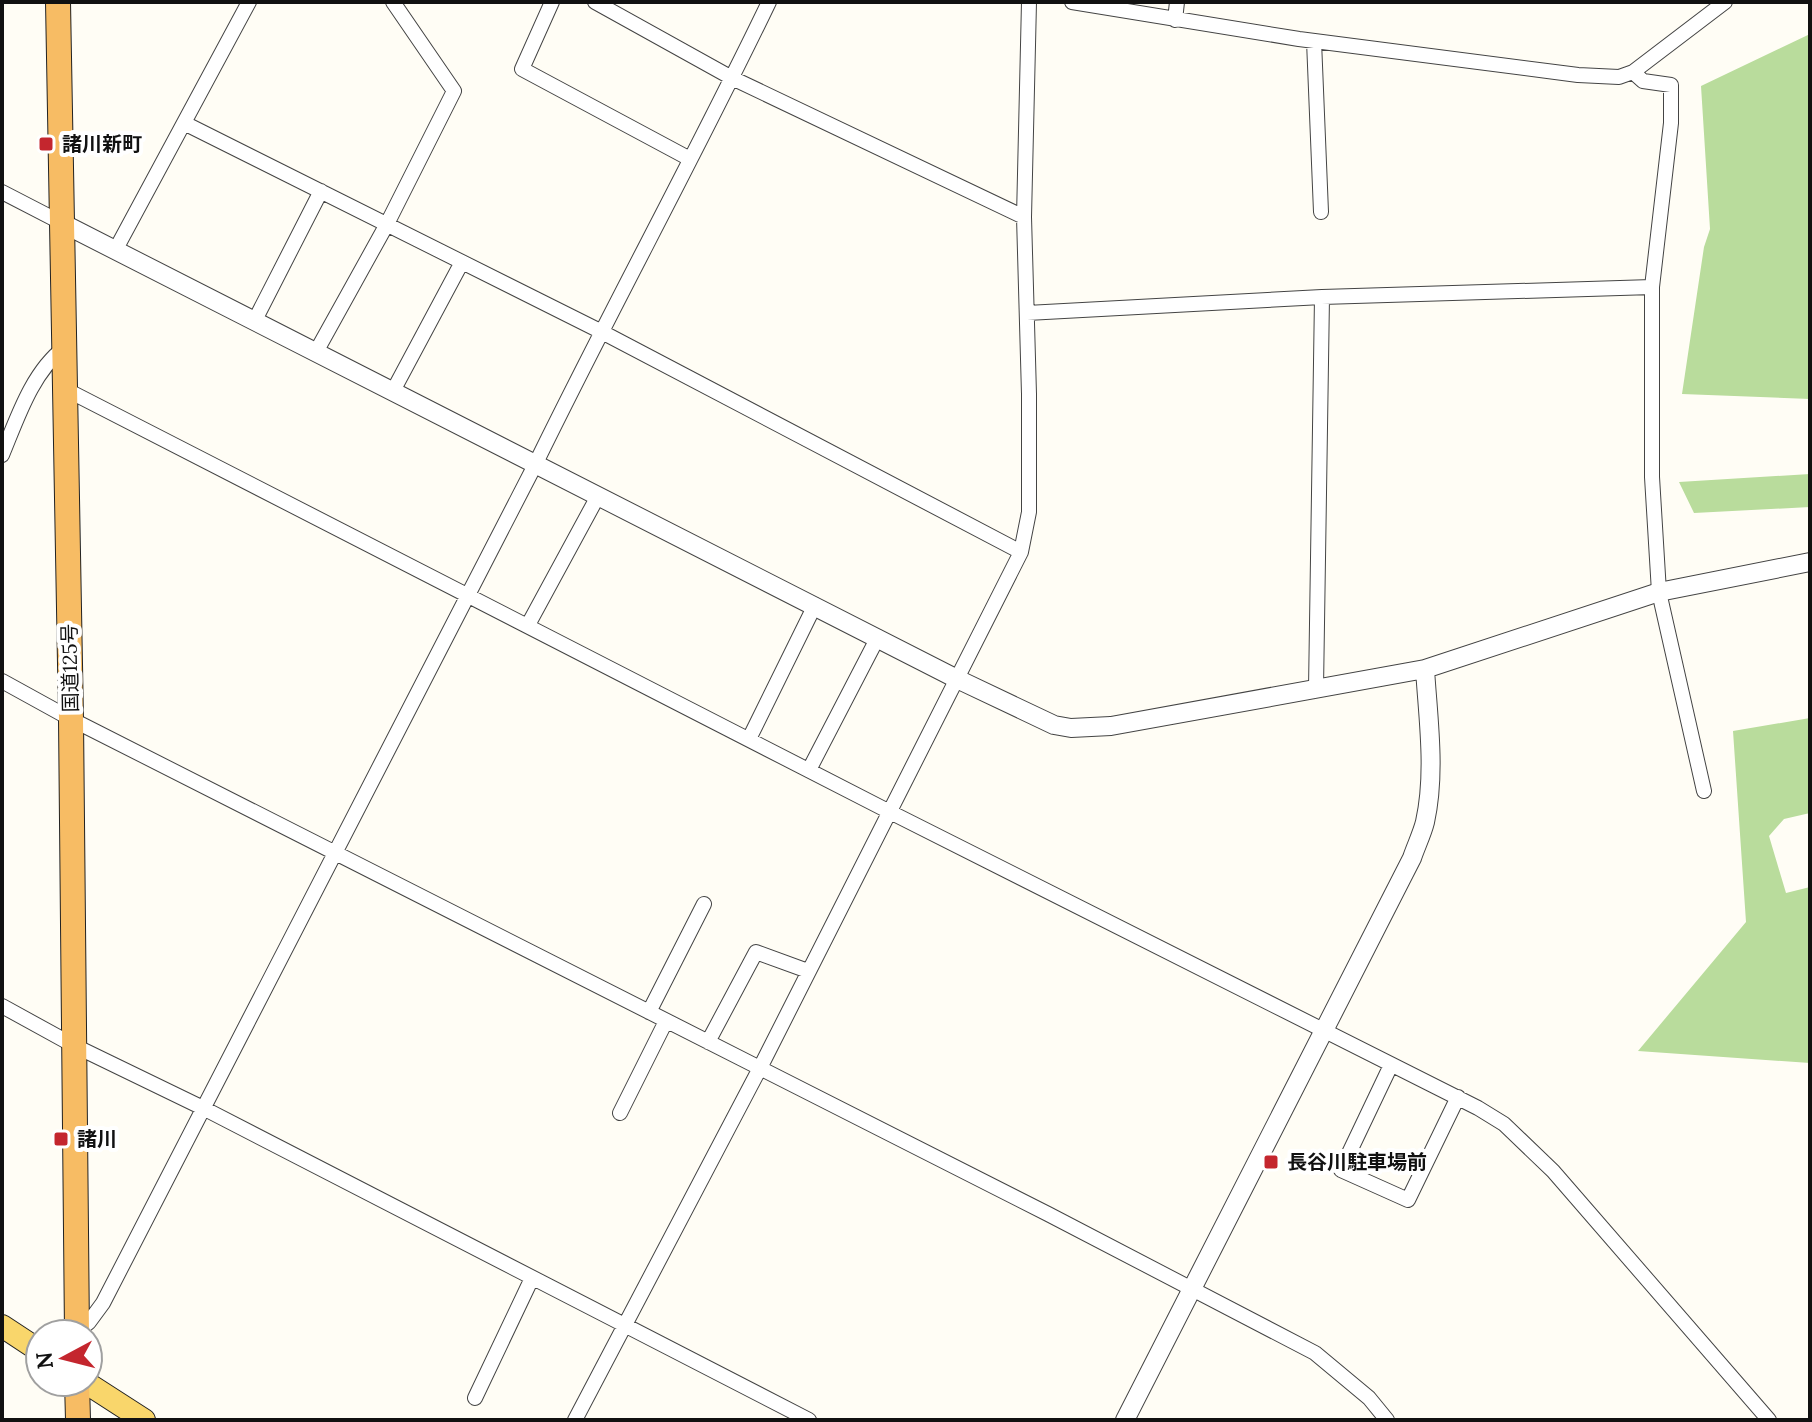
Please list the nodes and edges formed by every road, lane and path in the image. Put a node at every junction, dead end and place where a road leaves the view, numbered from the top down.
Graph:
1 (58, 2) edge
2 (249, 2) edge
3 (393, 2) edge
4 (552, 2) edge
5 (595, 2) edge
6 (769, 2) edge
7 (1029, 2) edge
8 (1072, 2) edge
9 (1177, 2) edge
10 (1725, 2) edge
11 (1175, 20) junction
12 (1314, 41) junction
13 (1633, 72) junction
14 (732, 78) junction
15 (184, 123) junction
16 (690, 159) junction
17 (321, 191) junction
18 (2, 192) edge
19 (1321, 212) dead end
20 (1024, 217) junction
21 (62, 223) junction
22 (387, 224) junction
23 (116, 249) junction
24 (462, 262) junction
25 (1652, 287) junction
26 (1322, 297) junction
27 (1027, 313) junction
28 (255, 320) junction
29 (600, 331) junction
30 (64, 348) junction
31 (316, 352) junction
32 (63, 388) junction
33 (393, 391) junction
34 (2, 455) edge
35 (535, 465) junction
36 (598, 496) junction
37 (1021, 552) junction
38 (1810, 562) edge
39 (1659, 592) junction
40 (467, 593) junction
41 (815, 605) junction
42 (528, 625) junction
43 (878, 637) junction
44 (1425, 669) junction
45 (955, 678) junction
46 (2, 681) edge
47 (1316, 689) junction
48 (71, 719) junction
49 (749, 739) junction
50 (809, 770) junction
51 (1704, 791) dead end
52 (888, 811) junction
53 (333, 853) junction
54 (704, 904) dead end
55 (808, 971) junction
56 (2, 1006) edge
57 (649, 1012) junction
58 (666, 1021) junction
59 (1326, 1030) junction
60 (708, 1042) junction
61 (73, 1045) junction
62 (1391, 1065) junction
63 (760, 1068) junction
64 (1458, 1097) junction
65 (203, 1108) junction
66 (620, 1113) dead end
67 (532, 1278) junction
68 (1193, 1289) junction
69 (77, 1318) edge
70 (92, 1318) edge
71 (2, 1326) edge
72 (623, 1326) junction
73 (24, 1340) edge
74 (104, 1394) edge
75 (77, 1398) edge
76 (475, 1398) dead end
77 (78, 1420) edge
78 (144, 1420) edge
79 (575, 1420) edge
80 (809, 1420) edge
81 (1125, 1420) edge
82 (1387, 1420) edge
83 (1769, 1420) edge

1 - 21 highway, 国道125号
2 - 15 street
3 - 22 street
4 - 16 street
5 - 14 street
6 - 14 street
7 - 20 street
8 - 11 street
9 - 11 street
10 - 13 street
11 - 12 street
12 - 13 street
12 - 19 street
13 - 25 street
14 - 16 street
14 - 20 street
15 - 17 street
15 - 23 street
16 - 29 street
17 - 22 street
17 - 28 street
18 - 21 street
20 - 27 street
21 - 23 street
21 - 30 highway, 国道125号
22 - 24 street
22 - 31 street
23 - 28 street
24 - 29 street
24 - 33 street
25 - 26 street
25 - 39 street
26 - 27 street
26 - 47 street
27 - 37 street
28 - 31 street
29 - 35 street
29 - 37 street
30 - 32 highway, 国道125号
30 - 34 street
31 - 33 street
32 - 40 street
32 - 48 highway, 国道125号
33 - 35 street
35 - 36 street
35 - 40 street
36 - 41 street
36 - 42 street
37 - 45 street
38 - 39 street
39 - 44 street
39 - 51 street
40 - 42 street
40 - 53 street
41 - 43 street
41 - 49 street
42 - 49 street
43 - 45 street
43 - 50 street
44 - 47 street
44 - 59 street
45 - 47 street
45 - 52 street
46 - 48 street
48 - 53 street
48 - 61 highway, 国道125号
49 - 50 street
50 - 52 street
52 - 55 street
52 - 59 street
53 - 57 street
53 - 65 street
54 - 57 street
55 - 60 street
55 - 63 street
56 - 61 street
57 - 58 street
58 - 60 street
58 - 66 street
59 - 62 street
59 - 68 street
60 - 63 street
61 - 65 street
61 - 69 highway, 国道125号
62 - 64 street
62 - 64 street
63 - 68 street
63 - 72 street
64 - 83 street
65 - 67 street
65 - 70 street
67 - 72 street
67 - 76 street
68 - 81 street
68 - 82 street
71 - 73 main road
72 - 79 street
72 - 80 street
74 - 78 main road
75 - 77 highway

